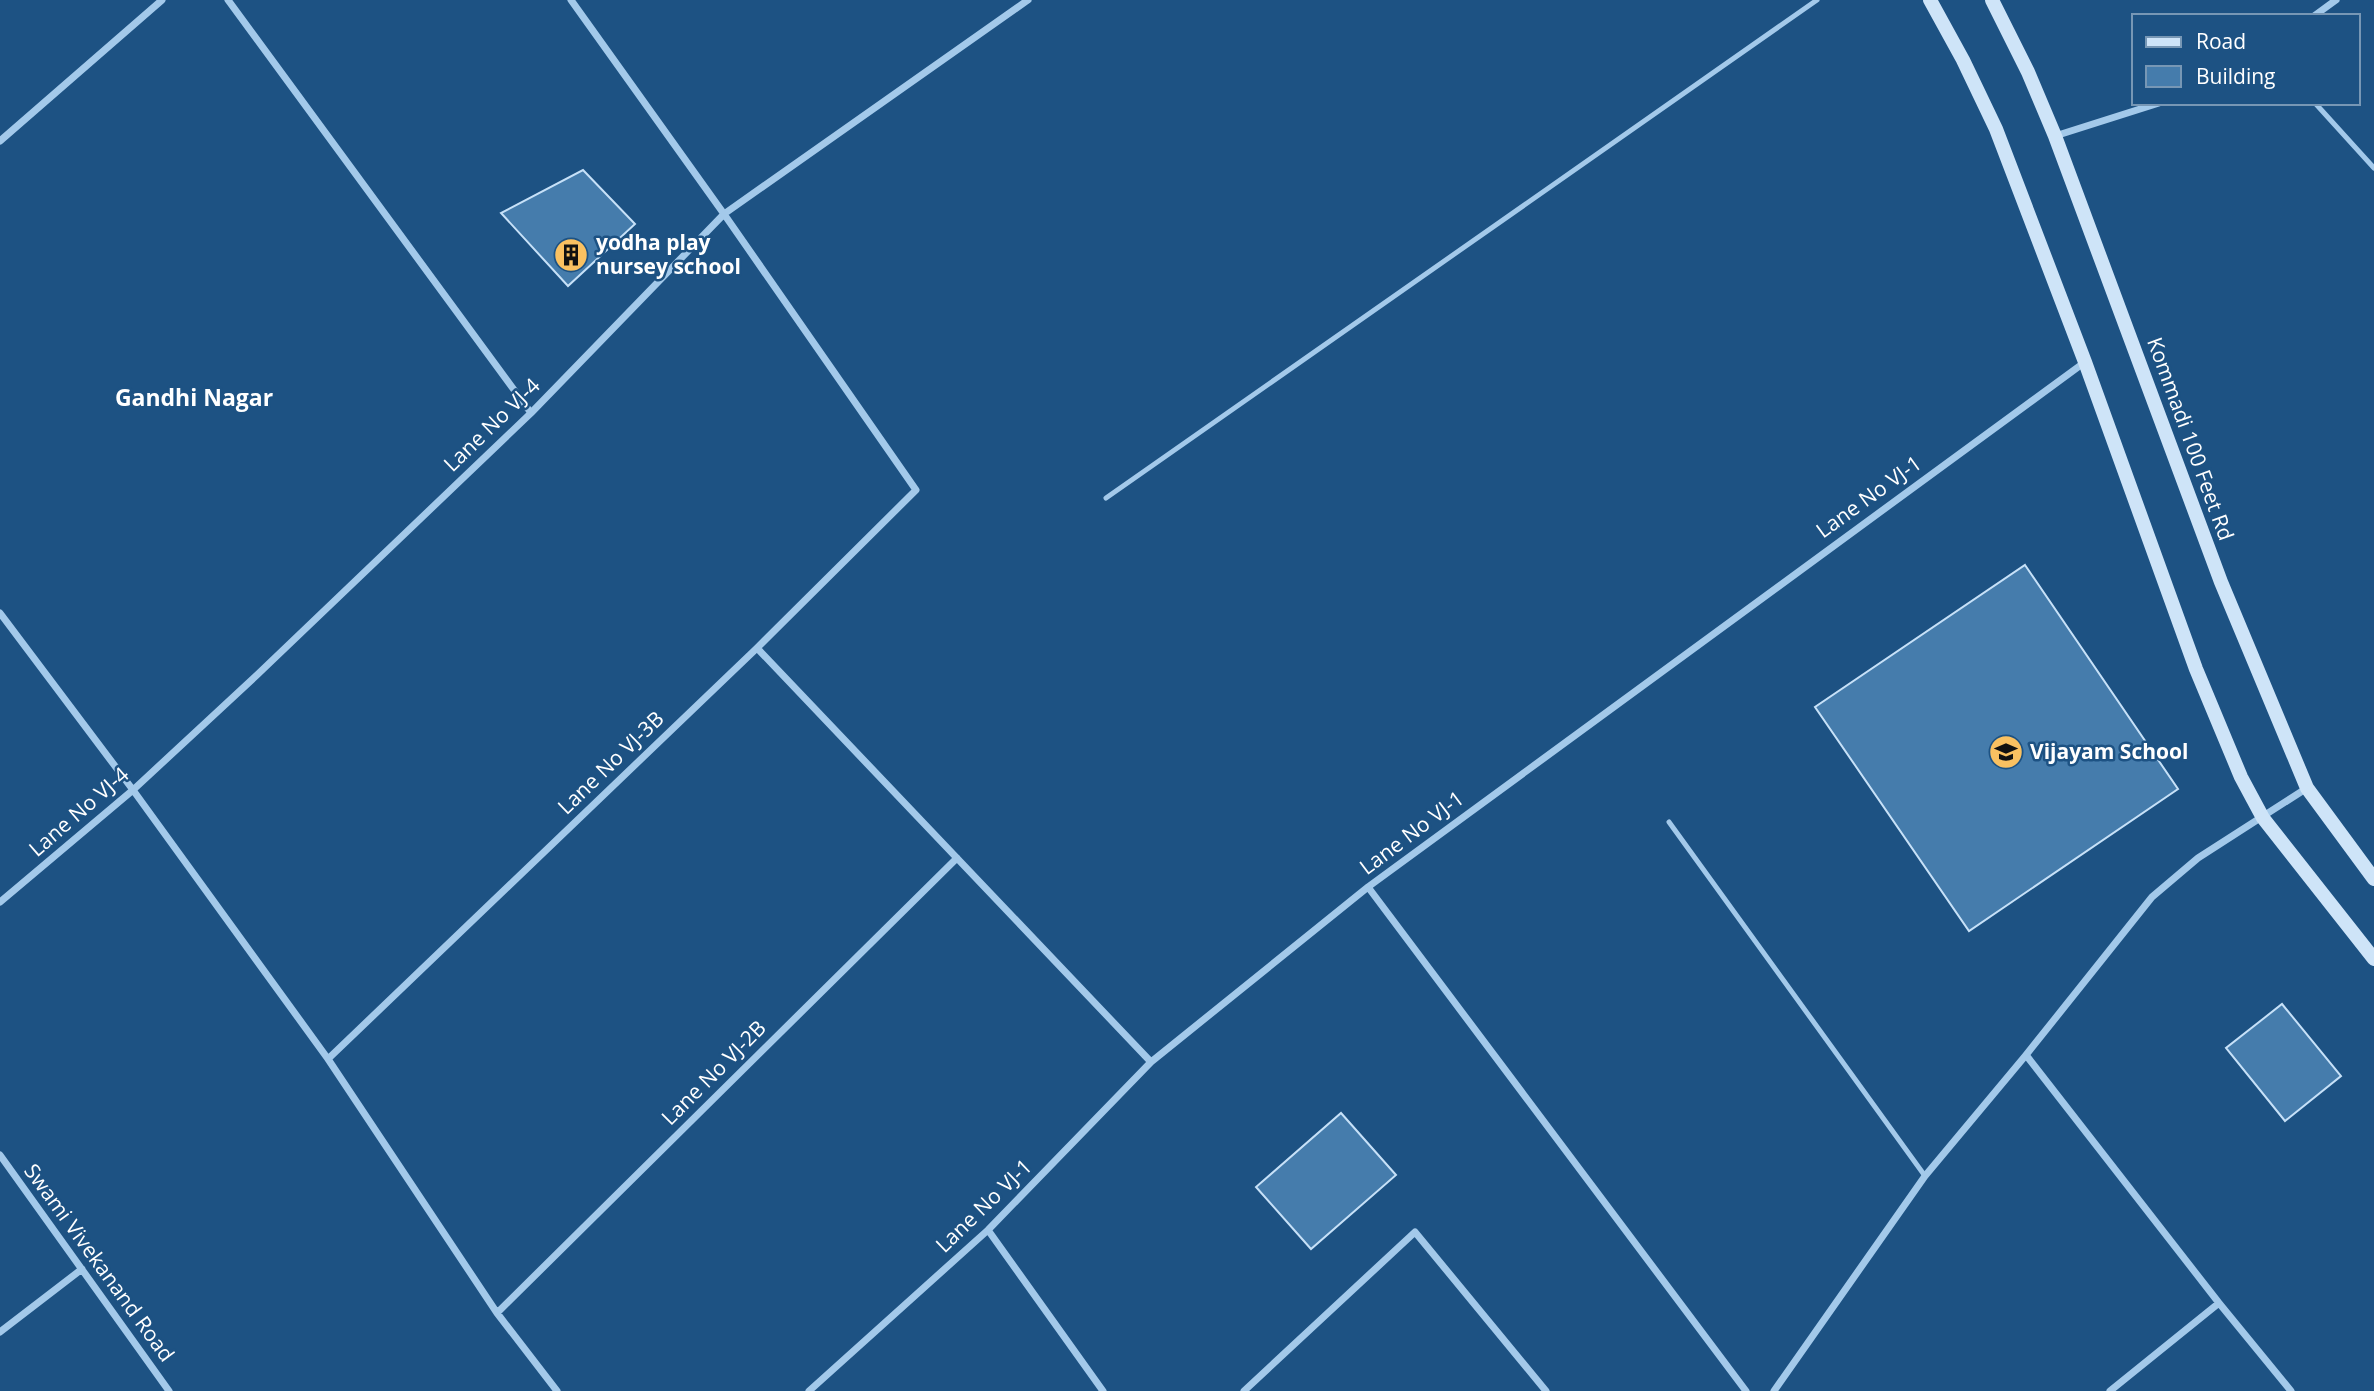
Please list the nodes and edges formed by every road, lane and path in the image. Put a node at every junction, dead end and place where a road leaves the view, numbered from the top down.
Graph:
1 (162, 0) edge
2 (229, 0) edge
3 (571, 0) edge
4 (1028, 0) edge
5 (1817, 0) edge
6 (1930, 0) edge
7 (1992, 0) edge
8 (2336, 0) edge
9 (2317, 14) edge
10 (2153, 105) edge
11 (2317, 105) edge
12 (2055, 136) junction
13 (0, 141) edge
14 (2374, 167) edge
15 (724, 214) junction
16 (2085, 362) junction
17 (531, 413) junction
18 (1106, 498) dead end
19 (0, 614) edge
20 (757, 648) junction
21 (2307, 788) junction
22 (133, 790) junction
23 (2263, 818) junction
24 (1669, 822) dead end
25 (957, 858) junction
26 (2374, 879) edge
27 (1368, 887) junction
28 (0, 902) edge
29 (2374, 959) edge
30 (2026, 1055) junction
31 (328, 1059) junction
32 (1151, 1062) junction
33 (0, 1155) edge
34 (1925, 1176) junction
35 (988, 1230) junction
36 (82, 1269) junction
37 (2219, 1303) junction
38 (497, 1313) junction
39 (0, 1332) edge
40 (169, 1391) edge
41 (556, 1391) edge
42 (809, 1391) edge
43 (1103, 1391) edge
44 (1244, 1391) edge
45 (1546, 1391) edge
46 (1746, 1391) edge
47 (1774, 1391) edge
48 (2110, 1391) edge
49 (2291, 1391) edge

1 - 13 street
2 - 17 street
3 - 15 street
4 - 15 street, Lane No VJ-4
5 - 18 lane
6 - 16 main road
7 - 12 main road, Kommadi 100 Feet Rd
8 - 9 street
10 - 12 street
11 - 14 lane
12 - 21 main road, Kommadi 100 Feet Rd
15 - 17 street, Lane No VJ-4
15 - 20 street, Lane No VJ-3B
16 - 23 main road
16 - 27 street, Lane No VJ-1
17 - 22 street, Lane No VJ-4
19 - 22 street
20 - 25 street
20 - 31 street, Lane No VJ-3B
21 - 23 street
21 - 26 main road, Kommadi 100 Feet Rd
22 - 28 street, Lane No VJ-4
22 - 31 street
23 - 29 main road
23 - 30 street
24 - 34 lane
25 - 32 street
25 - 38 street, Lane No VJ-2B
27 - 32 street, Lane No VJ-1
27 - 46 street
30 - 34 street
30 - 37 street
31 - 38 street
32 - 35 street, Lane No VJ-1
33 - 36 street, Swami Vivekanand Road
34 - 47 street
35 - 42 street, Lane No VJ-1
35 - 43 street
36 - 39 street
36 - 40 street, Swami Vivekanand Road
37 - 48 street
37 - 49 street
38 - 41 street
44 - 45 street

